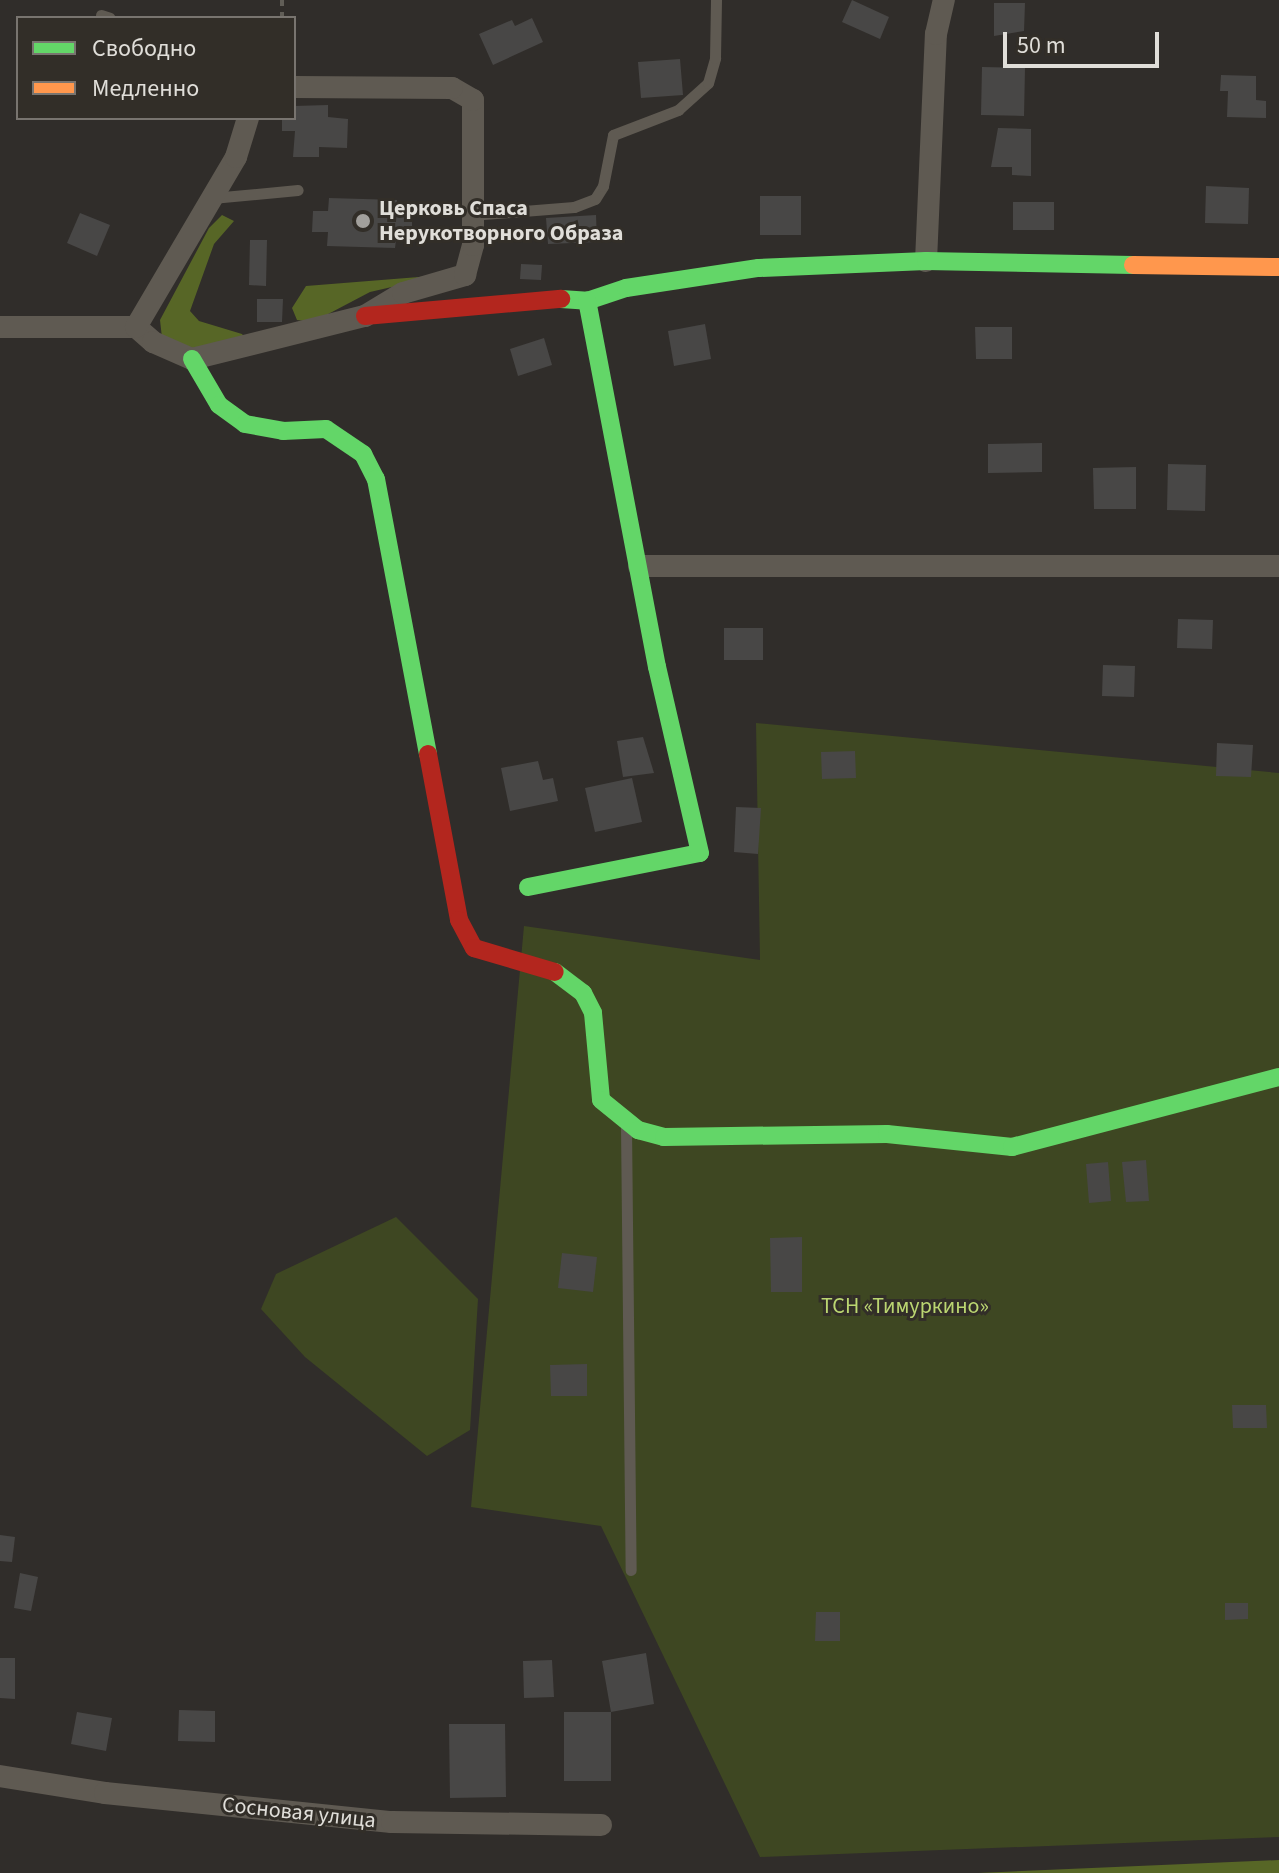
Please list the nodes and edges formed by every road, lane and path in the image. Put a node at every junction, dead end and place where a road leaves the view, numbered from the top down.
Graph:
1 (716, 0) edge
2 (944, 0) edge
3 (296, 87) edge
4 (247, 120) edge
5 (298, 190) dead end
6 (212, 198) junction
7 (470, 215) junction
8 (926, 261) junction
9 (1279, 267) edge
10 (587, 301) junction
11 (365, 316) junction
12 (0, 327) edge
13 (136, 327) junction
14 (192, 359) junction
15 (639, 566) junction
16 (1279, 566) edge
17 (528, 887) dead end
18 (1279, 1077) edge
19 (626, 1122) junction
20 (631, 1570) dead end
21 (0, 1776) edge
22 (601, 1825) dead end

1 - 7 lane
2 - 8 street
3 - 7 street
4 - 6 street
5 - 6 lane
6 - 13 street
7 - 11 street
8 - 9 street
8 - 10 street
10 - 11 street
10 - 15 street
11 - 14 street
12 - 13 street
13 - 14 street
14 - 19 street
15 - 16 street
15 - 17 street
18 - 19 street
19 - 20 lane
21 - 22 street, Сосновая улица

